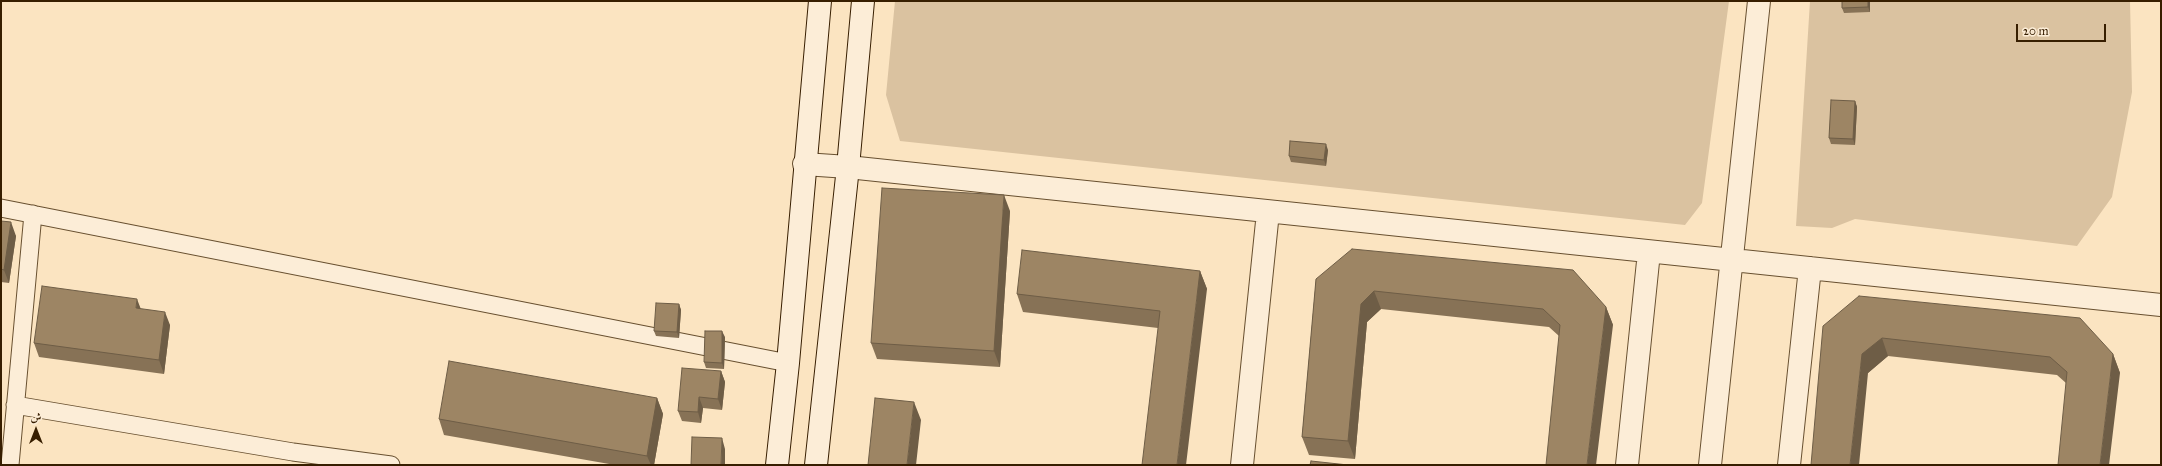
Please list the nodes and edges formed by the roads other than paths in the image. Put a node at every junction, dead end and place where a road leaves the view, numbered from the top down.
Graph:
1 (820, 1) edge
2 (863, 1) edge
3 (1758, 1) edge
4 (804, 164) junction
5 (848, 167) junction
6 (1, 208) edge
7 (1268, 212) junction
8 (33, 214) junction
9 (1649, 252) junction
10 (1731, 260) junction
11 (1810, 268) junction
12 (2161, 305) edge
13 (788, 362) junction
14 (16, 405) junction
15 (292, 458) edge
16 (10, 465) edge
17 (391, 465) edge
18 (777, 465) edge
19 (816, 465) edge
20 (1242, 465) edge
21 (1627, 465) edge
22 (1710, 465) edge
23 (1789, 465) edge

1 - 4 street
2 - 5 street
3 - 10 street
4 - 5 street
4 - 13 street
5 - 7 street
5 - 19 street
6 - 8 lane
7 - 9 street
7 - 20 street
8 - 13 lane
8 - 14 lane
9 - 10 street
9 - 21 street
10 - 11 street
10 - 22 street
11 - 12 street
11 - 23 street
13 - 18 street
14 - 15 lane
14 - 16 lane
15 - 17 lane

